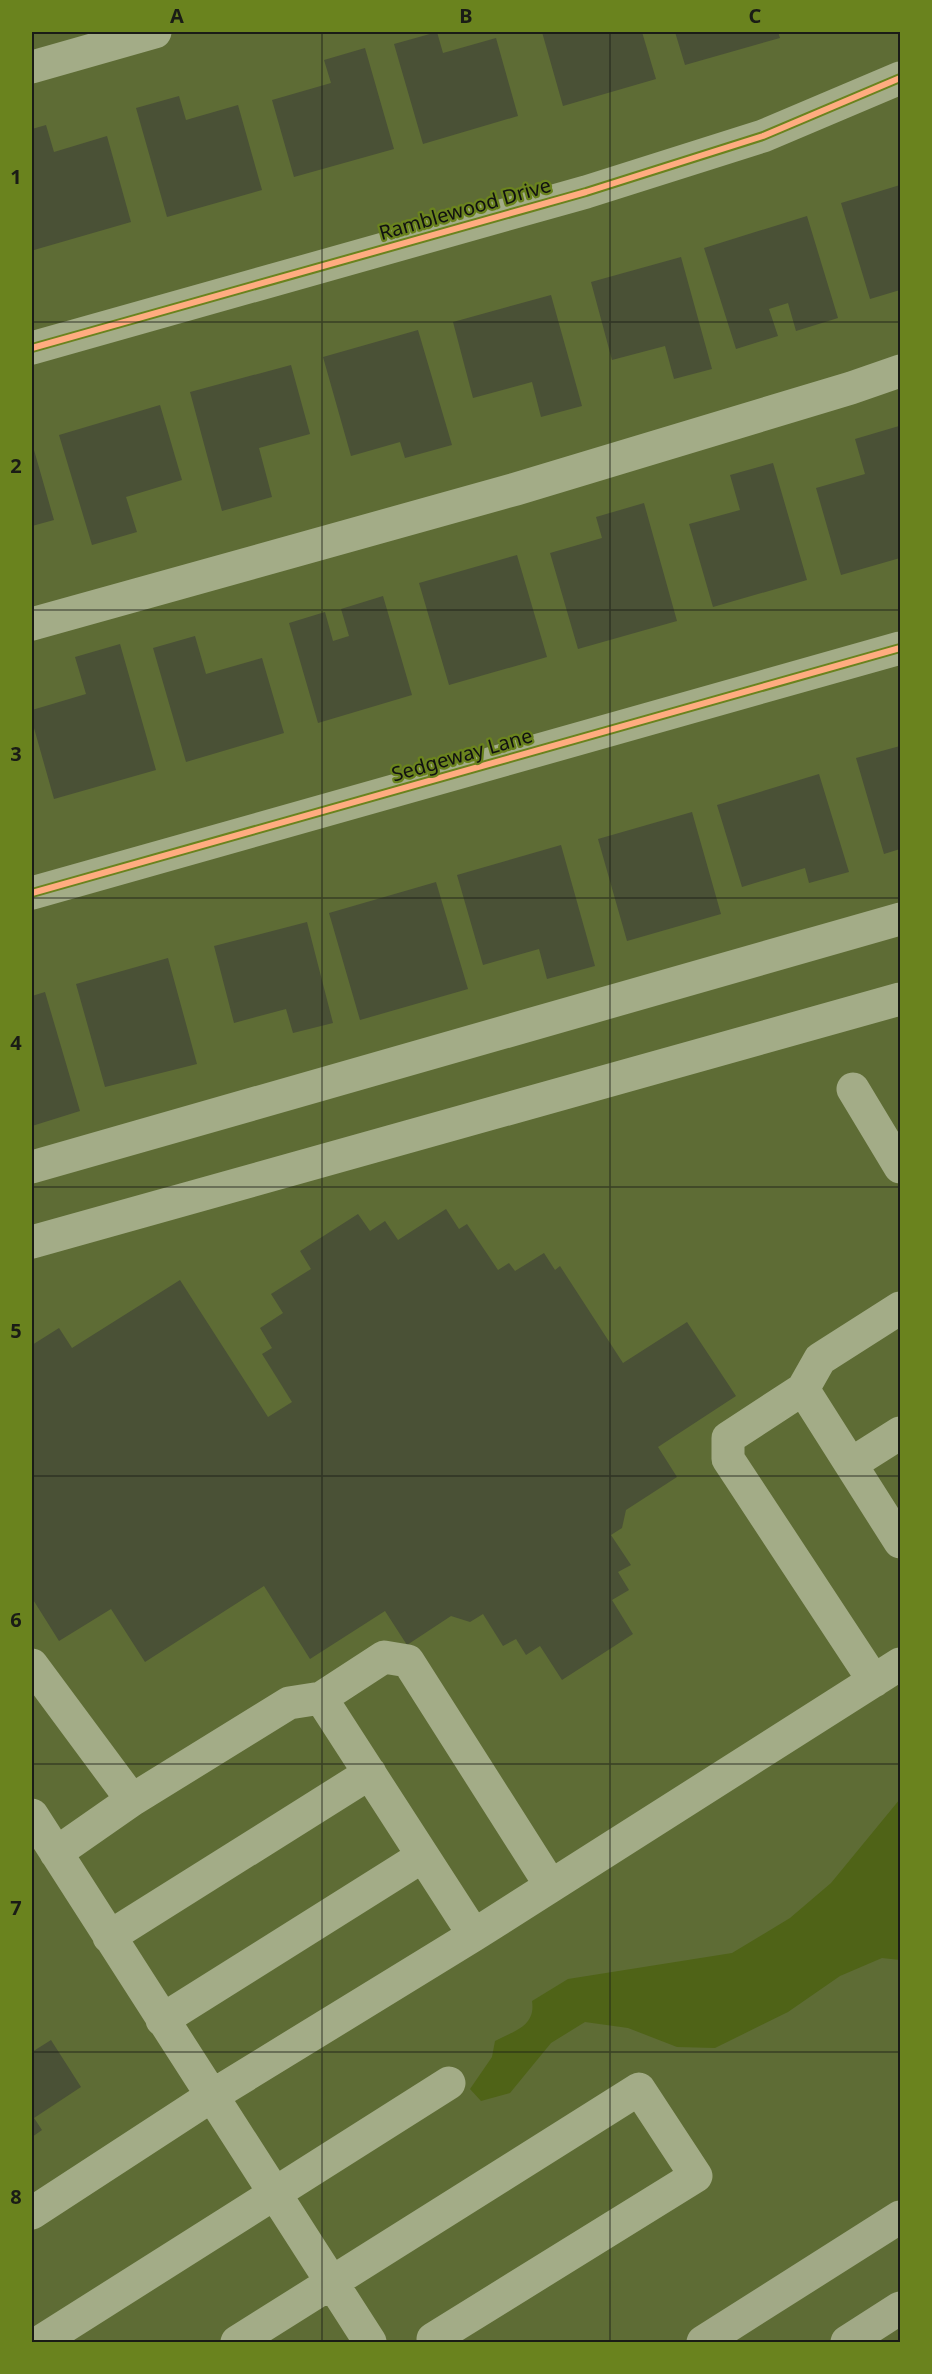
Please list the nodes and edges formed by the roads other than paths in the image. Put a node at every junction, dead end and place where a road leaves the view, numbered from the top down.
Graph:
1 (154, 32) edge
2 (32, 67) edge
3 (900, 78) edge
4 (32, 348) edge
5 (900, 371) edge
6 (32, 624) edge
7 (900, 648) edge
8 (32, 893) edge
9 (900, 919) edge
10 (900, 999) edge
11 (853, 1089) dead end
12 (32, 1167) edge
13 (900, 1167) edge
14 (32, 1242) edge
15 (900, 1308) edge
16 (803, 1389) junction
17 (900, 1433) edge
18 (851, 1464) junction
19 (900, 1542) edge
20 (32, 1665) edge
21 (887, 1673) edge
22 (321, 1698) junction
23 (370, 1773) junction
24 (132, 1800) junction
25 (32, 1815) edge
26 (56, 1853) junction
27 (423, 1856) junction
28 (551, 1886) junction
29 (474, 1935) junction
30 (109, 1937) junction
31 (162, 2020) junction
32 (449, 2083) dead end
33 (210, 2097) junction
34 (273, 2193) junction
35 (32, 2212) edge
36 (900, 2217) edge
37 (331, 2282) junction
38 (900, 2308) edge
39 (433, 2339) dead end
40 (40, 2343) edge
41 (237, 2343) edge
42 (370, 2343) edge
43 (703, 2343) edge
44 (847, 2343) edge

1 - 2 street
3 - 4 street, Ramblewood Drive
5 - 6 street
7 - 8 street, Sedgeway Lane
9 - 12 street
10 - 14 street
11 - 13 street
15 - 16 street
16 - 18 street
16 - 21 street
17 - 18 street
18 - 19 street
20 - 24 street
21 - 28 street
22 - 23 street
22 - 24 street
22 - 28 street
23 - 27 street
23 - 30 street
24 - 26 street
25 - 26 street
26 - 30 street
27 - 29 street
27 - 31 street
28 - 29 street
29 - 33 street
30 - 31 street
31 - 33 street
32 - 34 street
33 - 34 street
33 - 35 street
34 - 37 street
34 - 40 street
36 - 43 main road
37 - 39 street
37 - 41 street
37 - 42 street
38 - 44 main road

